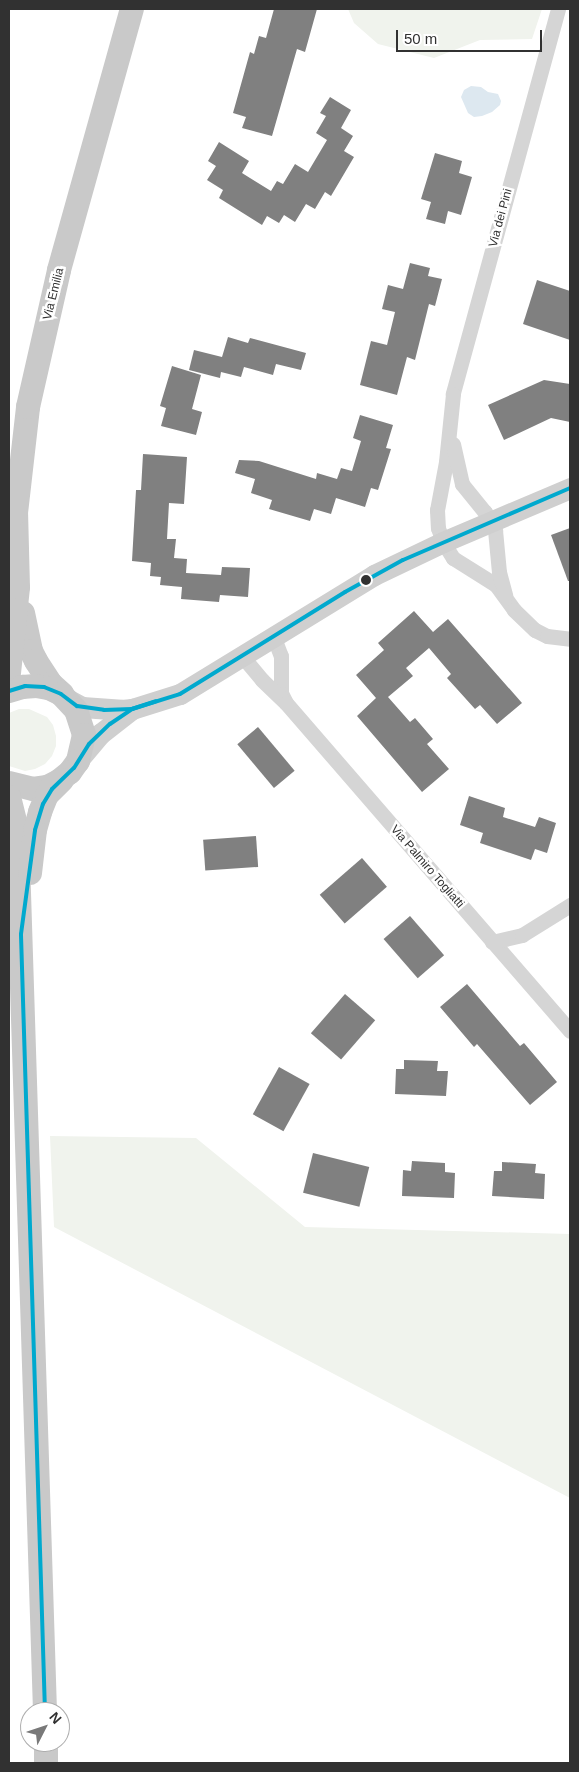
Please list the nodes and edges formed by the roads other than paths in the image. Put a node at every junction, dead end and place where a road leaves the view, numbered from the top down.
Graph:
1 (132, 9) edge
2 (558, 9) edge
3 (450, 428) junction
4 (570, 488) edge
5 (492, 521) junction
6 (443, 542) junction
7 (18, 587) junction
8 (507, 602) junction
9 (274, 638) junction
10 (570, 639) edge
11 (242, 656) junction
12 (9, 673) edge
13 (9, 691) edge
14 (66, 698) junction
15 (286, 702) junction
16 (132, 709) junction
17 (79, 759) junction
18 (63, 779) junction
19 (9, 783) edge
20 (9, 797) edge
21 (570, 905) edge
22 (21, 934) junction
23 (492, 942) junction
24 (570, 1031) edge
25 (45, 1702) edge

1 - 7 main road, Via Emilia
2 - 3 street, Via dei Pini
3 - 5 street, Via dei Pini
3 - 6 street, Via dei Pini
4 - 5 street
5 - 6 street
5 - 8 street
6 - 8 street
6 - 9 street
7 - 12 main road, Via Emilia
7 - 14 main road, Via Emilia
8 - 10 street
9 - 11 street
9 - 15 street, Via Palmiro Togliatti
11 - 15 street, Via Palmiro Togliatti
11 - 16 street
13 - 14 main road
14 - 16 street
14 - 17 main road, Via Emilia
15 - 23 street, Via Palmiro Togliatti
16 - 17 street
17 - 18 main road
18 - 19 main road
18 - 22 main road
20 - 22 main road
21 - 23 street
22 - 25 main road
23 - 24 street, Via Palmiro Togliatti

